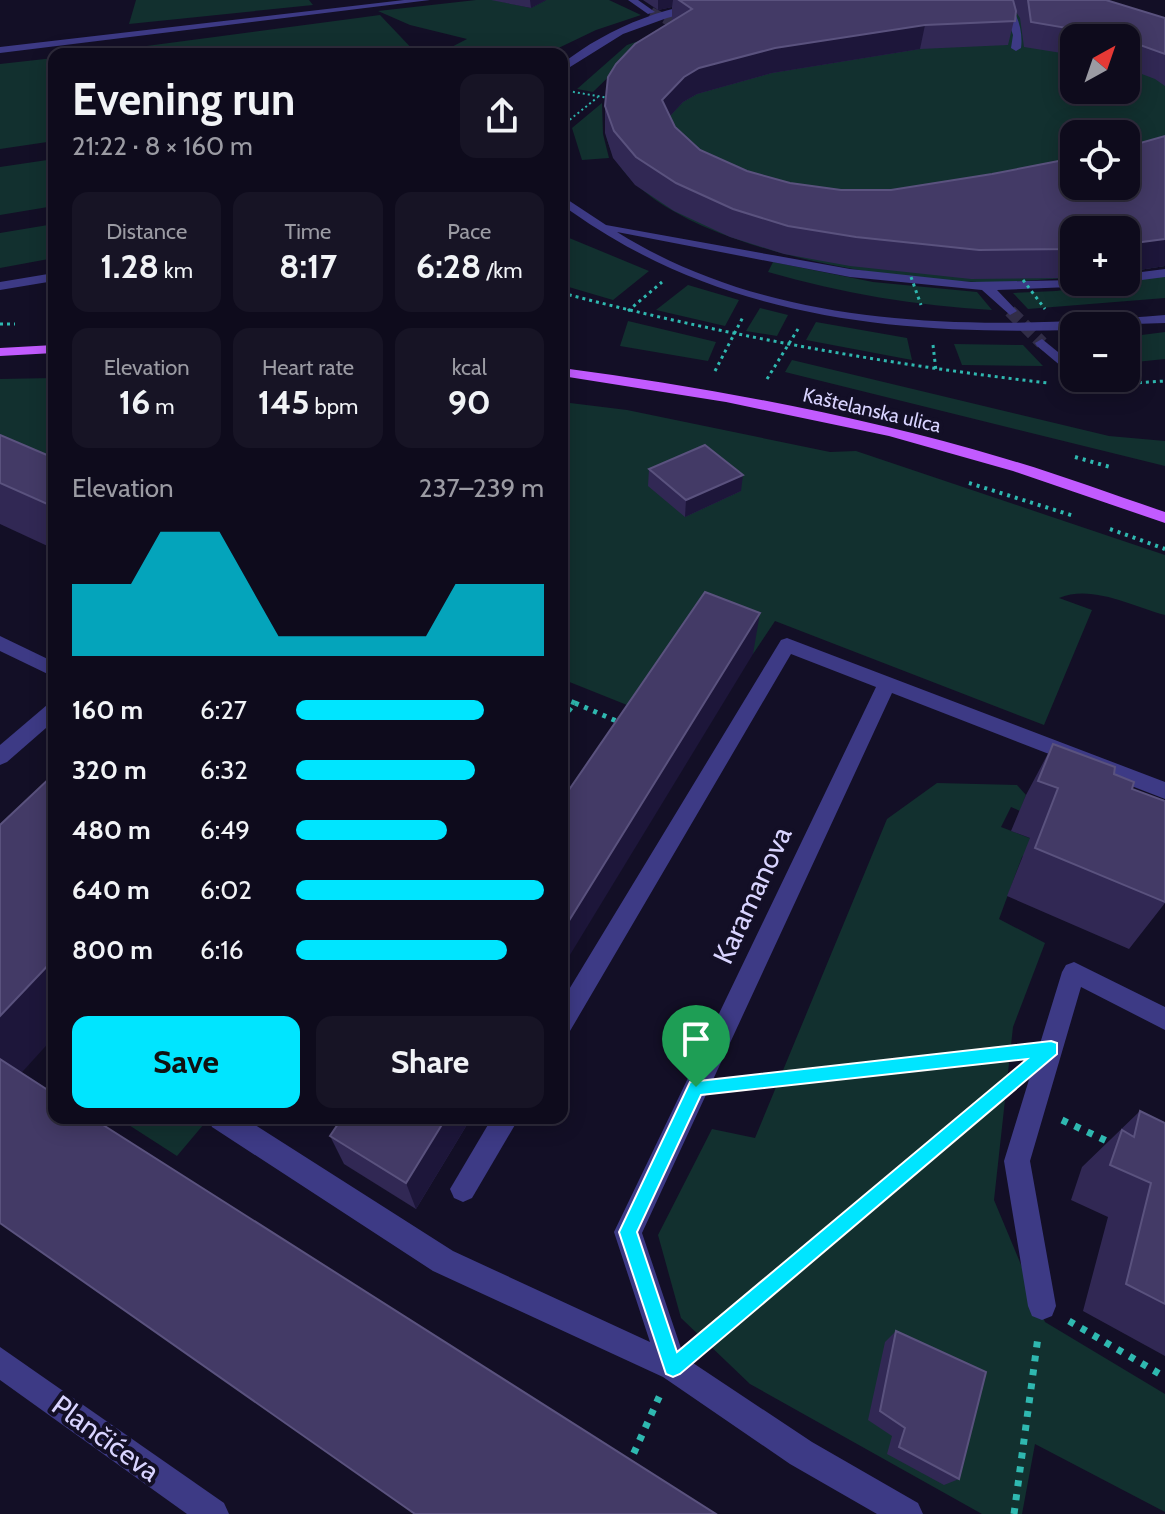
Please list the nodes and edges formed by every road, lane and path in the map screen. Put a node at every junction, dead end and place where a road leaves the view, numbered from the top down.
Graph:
1 (426, 0) edge
2 (632, 0) edge
3 (732, 0) edge
4 (1008, 8) edge
5 (651, 12) tunnel mouth
6 (1016, 48) edge
7 (0, 50) edge
8 (568, 64) edge
9 (575, 92) dead end
10 (599, 97) junction
11 (610, 99) edge
12 (568, 121) edge
13 (568, 204) edge
14 (595, 224) junction
15 (677, 269) junction
16 (1165, 273) edge
17 (1140, 276) edge
18 (911, 277) edge
19 (48, 278) edge
20 (1023, 280) edge
21 (1060, 285) edge
22 (0, 286) edge
23 (986, 287) junction
24 (755, 294) junction
25 (568, 295) edge
26 (921, 305) dead end
27 (1045, 309) dead end
28 (628, 311) junction
29 (1010, 311) tunnel mouth
30 (1165, 319) edge
31 (1140, 321) edge
32 (1060, 327) edge
33 (733, 335) junction
34 (1042, 343) tunnel mouth
35 (788, 344) junction
36 (48, 349) edge
37 (0, 352) edge
38 (1060, 361) edge
39 (715, 371) dead end
40 (568, 373) edge
41 (767, 379) dead end
42 (1140, 381) edge
43 (1165, 381) edge
44 (1051, 384) dead end
45 (964, 481) dead end
46 (1080, 518) dead end
47 (1165, 518) edge
48 (1109, 528) dead end
49 (1165, 549) edge
50 (0, 643) edge
51 (48, 667) edge
52 (887, 683) junction
53 (568, 700) edge
54 (575, 703) junction
55 (568, 712) edge
56 (48, 715) edge
57 (624, 724) edge
58 (0, 757) edge
59 (1165, 791) edge
60 (568, 1013) edge
61 (1165, 1019) edge
62 (1051, 1049) junction
63 (696, 1087) junction
64 (1034, 1107) junction
65 (230, 1124) edge
66 (502, 1124) edge
67 (1113, 1144) edge
68 (463, 1189) dead end
69 (1042, 1306) junction
70 (0, 1362) edge
71 (673, 1367) junction
72 (1165, 1377) edge
73 (625, 1473) edge
74 (213, 1514) edge
75 (907, 1514) edge
76 (1014, 1514) edge

1 - 7 street
2 - 5 street
3 - 8 street
4 - 6 street
9 - 10 path
10 - 11 path
10 - 12 path
13 - 14 street
14 - 15 street
14 - 23 street
15 - 24 street
15 - 28 path
16 - 17 street
18 - 26 path, bridge
19 - 22 street
20 - 27 path, bridge
21 - 23 street
23 - 29 street
24 - 32 street
24 - 33 path
25 - 28 path
28 - 33 path
30 - 31 street
33 - 35 path
33 - 39 path
34 - 38 street
35 - 41 path
35 - 44 path
36 - 37 main road
40 - 47 main road, Kaštelanska ulica
42 - 43 path
45 - 46 path
48 - 49 path
50 - 51 street
52 - 59 street
52 - 60 street
52 - 63 street, Karamanova
53 - 54 path
54 - 55 path
54 - 57 path
56 - 58 street
61 - 62 street
62 - 63 path
62 - 64 street
62 - 71 path
63 - 71 street, Karamanova
64 - 67 path
64 - 69 street
65 - 71 street
66 - 68 street
69 - 72 path
69 - 76 path
70 - 74 street, Plančićeva
71 - 73 path
71 - 75 street

